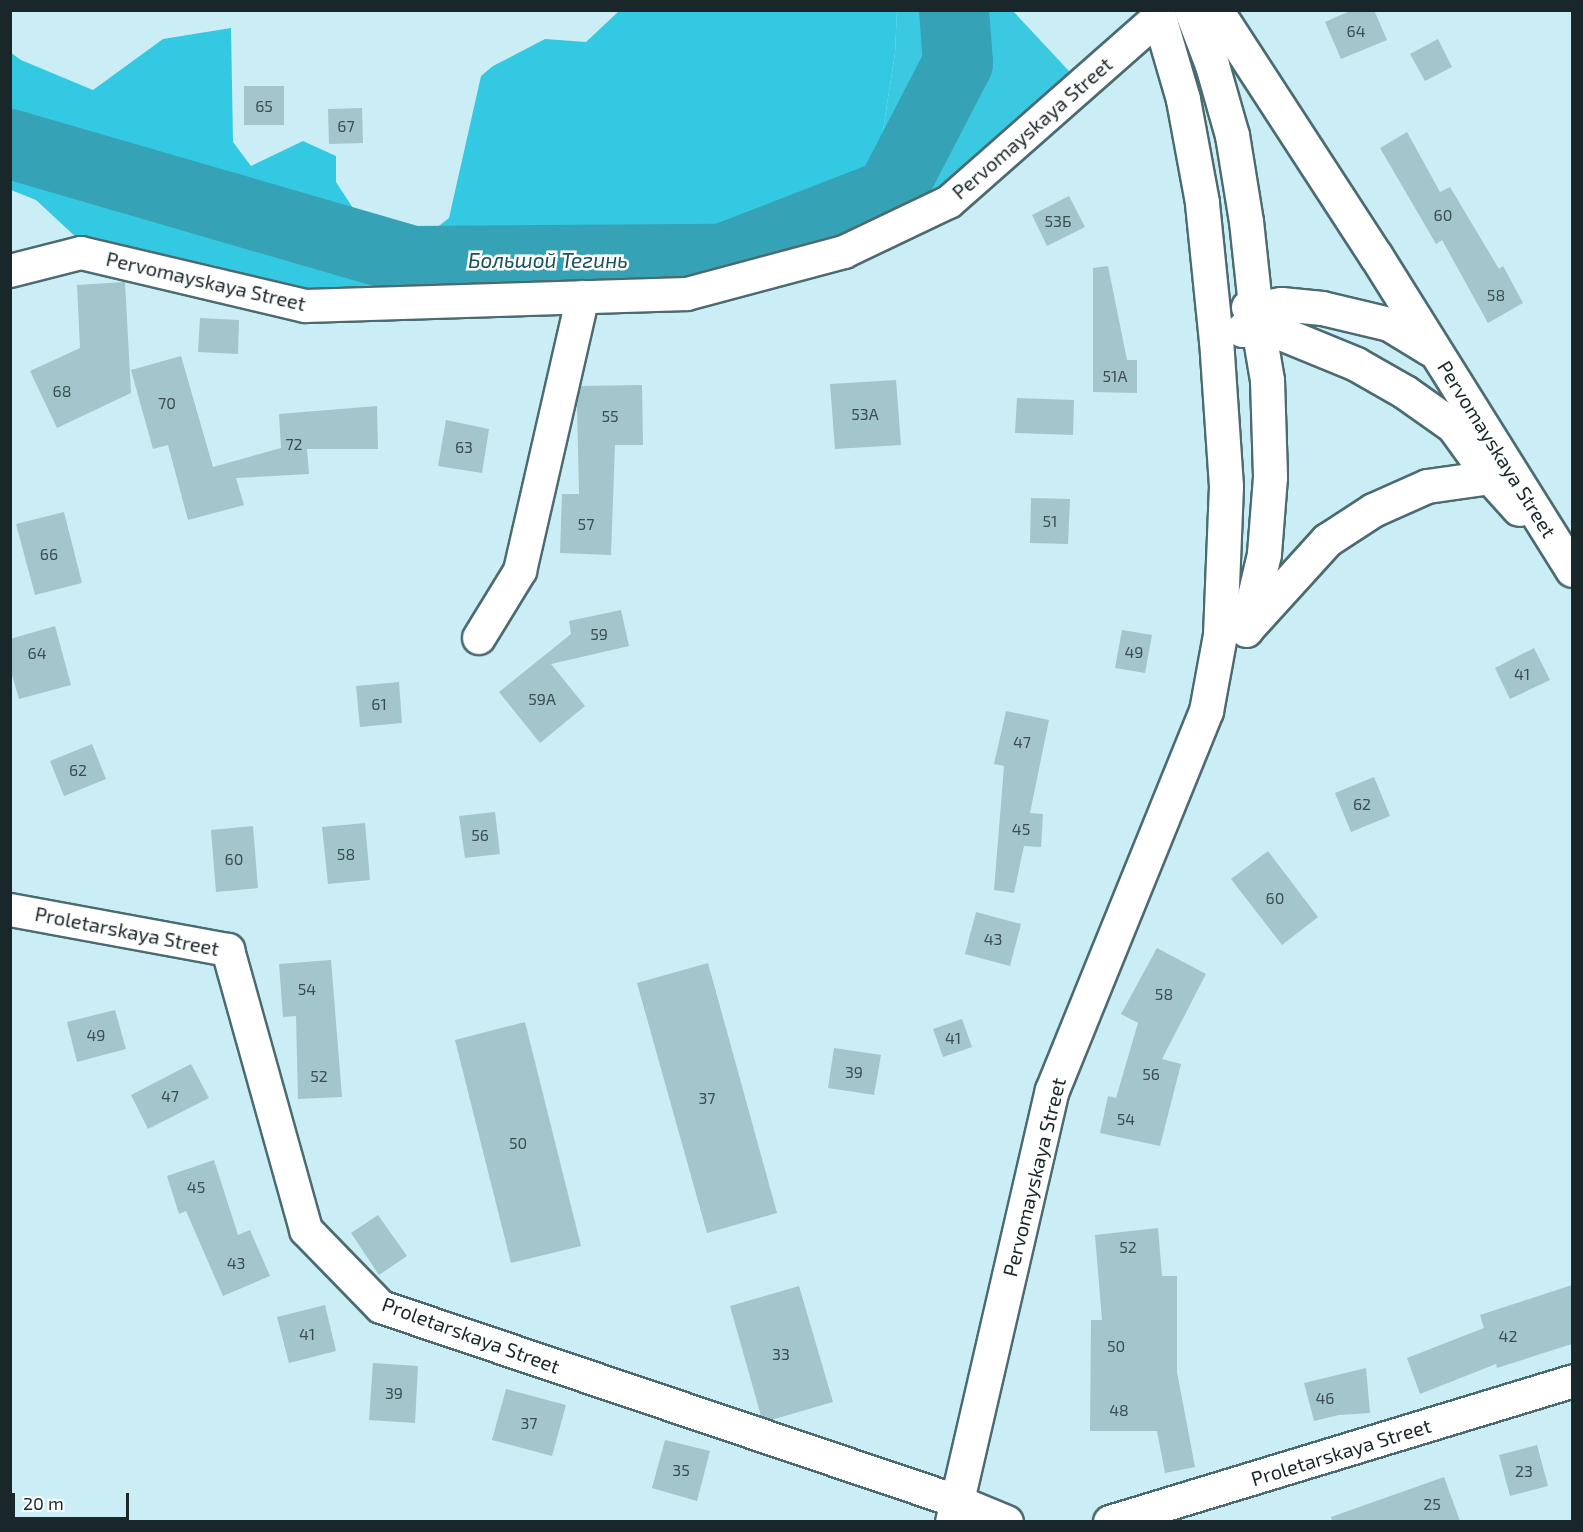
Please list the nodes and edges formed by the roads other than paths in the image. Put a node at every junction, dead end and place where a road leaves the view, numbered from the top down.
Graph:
1 (1216, 10) edge
2 (1169, 12) edge
3 (1207, 247) junction
4 (10, 271) edge
5 (583, 297) junction
6 (1256, 315) junction
7 (1437, 353) junction
8 (1222, 426) junction
9 (1490, 477) junction
10 (1569, 564) edge
11 (1233, 632) junction
12 (479, 638) dead end
13 (11, 905) edge
14 (1572, 1382) edge
15 (954, 1511) edge
16 (1007, 1521) edge
17 (1110, 1521) edge

1 - 7 street, Pervomayskaya Street
2 - 3 street, Pervomayskaya Street
2 - 5 street, Pervomayskaya Street
2 - 6 street
3 - 6 street
3 - 8 street, Pervomayskaya Street
4 - 5 street, Pervomayskaya Street
5 - 12 street
6 - 7 street
6 - 8 street
6 - 9 street
6 - 11 street
7 - 10 street, Pervomayskaya Street
8 - 11 street, Pervomayskaya Street
9 - 10 street, Pervomayskaya Street
9 - 11 street, Pervomayskaya Street
11 - 15 street, Pervomayskaya Street
13 - 15 street, Proletarskaya Street
14 - 17 street, Proletarskaya Street
15 - 16 street, Proletarskaya Street

